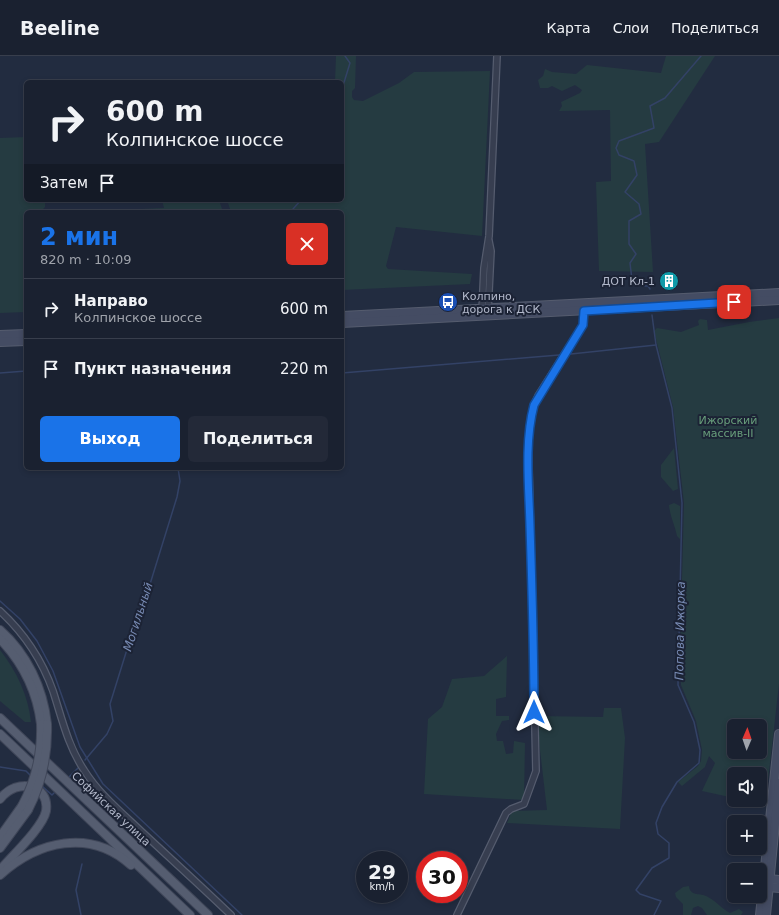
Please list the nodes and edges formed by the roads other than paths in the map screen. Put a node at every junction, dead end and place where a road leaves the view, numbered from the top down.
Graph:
1 (497, 56) edge
2 (779, 293) edge
3 (779, 300) edge
4 (486, 309) junction
5 (584, 311) junction
6 (344, 316) edge
7 (485, 317) junction
8 (344, 323) edge
9 (24, 334) edge
10 (0, 335) edge
11 (24, 341) edge
12 (0, 342) edge
13 (0, 611) edge
14 (0, 630) edge
15 (0, 639) edge
16 (0, 718) edge
17 (44, 724) junction
18 (0, 734) edge
19 (779, 734) edge
20 (779, 776) edge
21 (0, 799) edge
22 (778, 802) edge
23 (25, 808) junction
24 (0, 837) edge
25 (0, 848) edge
26 (0, 869) edge
27 (0, 875) edge
28 (779, 880) edge
29 (767, 883) junction
30 (779, 888) edge
31 (763, 903) edge
32 (766, 903) edge
33 (180, 904) junction
34 (190, 915) edge
35 (208, 915) edge
36 (231, 915) edge
37 (457, 915) edge
38 (760, 915) edge
39 (766, 915) edge

1 - 4 street
2 - 4 main road
3 - 5 main road
4 - 6 main road
4 - 7 street
5 - 7 main road
5 - 37 street
7 - 8 main road
9 - 10 main road
11 - 12 main road
13 - 36 street
14 - 17 main road
15 - 17 main road
16 - 35 main road, Софийская улица
17 - 23 main road, bridge
18 - 33 main road, Софийская улица
19 - 29 main road
20 - 22 main road
21 - 26 main road
22 - 29 main road
23 - 24 main road
23 - 25 main road
27 - 33 main road
28 - 29 main road
29 - 30 main road
31 - 38 main road
32 - 39 main road
33 - 34 main road, Софийская улица

